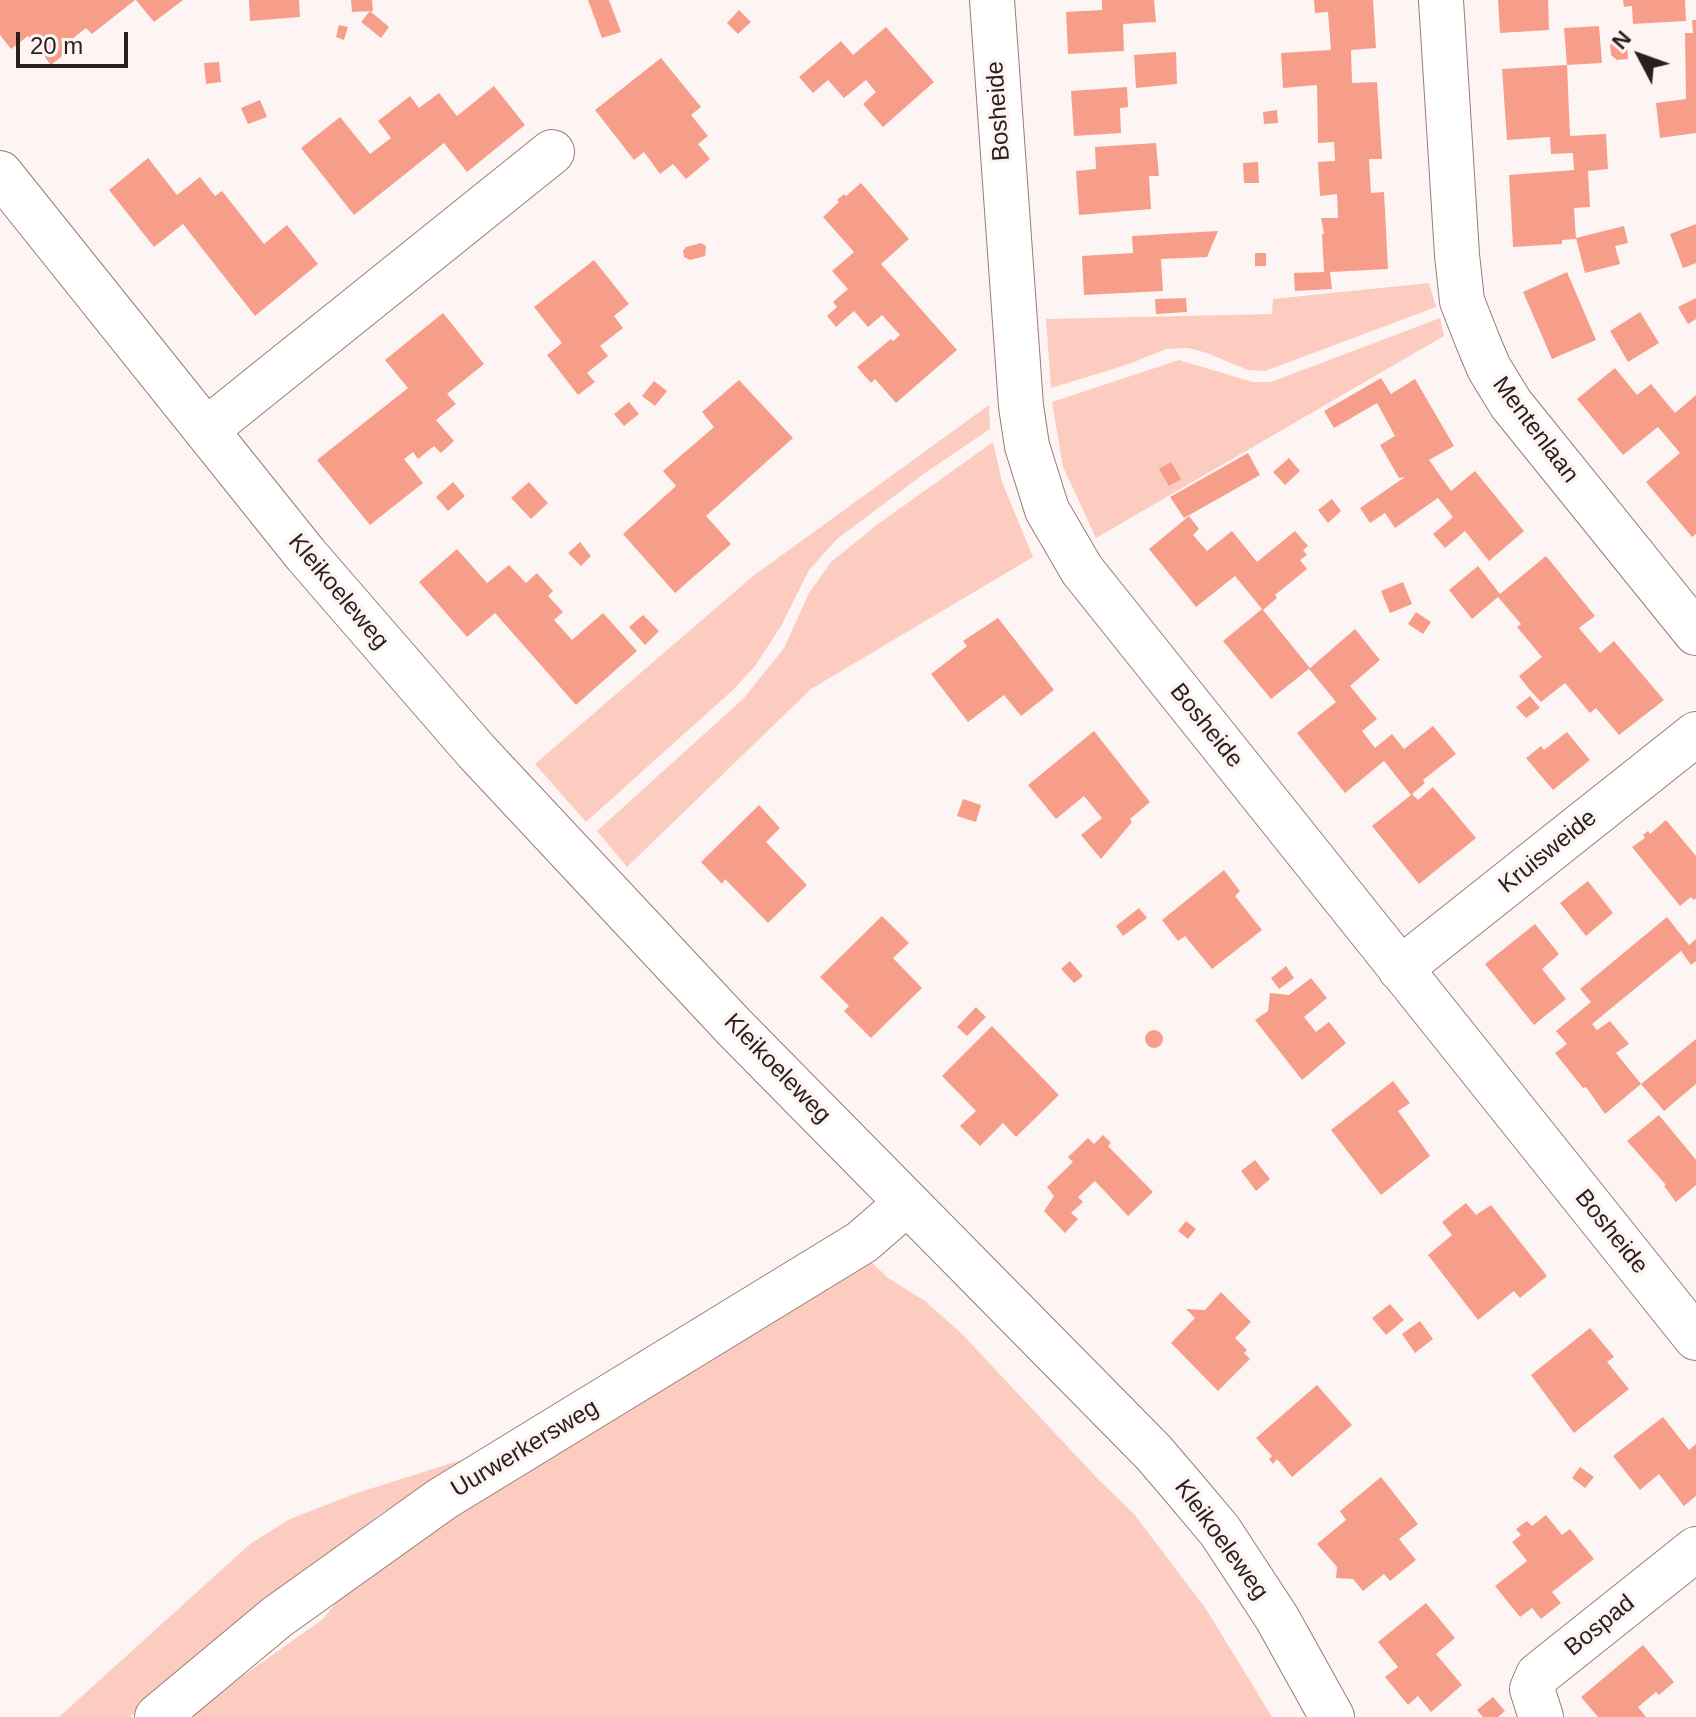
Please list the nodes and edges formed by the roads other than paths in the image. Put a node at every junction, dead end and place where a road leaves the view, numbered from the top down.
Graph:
1 (992, 0) edge
2 (1441, 0) edge
3 (552, 152) dead end
4 (0, 173) edge
5 (206, 430) junction
6 (1696, 633) edge
7 (1692, 745) edge
8 (1400, 969) junction
9 (907, 1203) junction
10 (1696, 1338) edge
11 (1696, 1549) edge
12 (157, 1717) edge
13 (1332, 1717) edge
14 (1541, 1717) edge

1 - 8 street, Bosheide
2 - 6 street, Mentenlaan
3 - 5 street
4 - 5 street, Kleikoeleweg
5 - 9 street, Kleikoeleweg
7 - 8 street, Kruisweide
8 - 10 street, Bosheide
9 - 12 street, Uurwerkersweg
9 - 13 street, Kleikoeleweg
11 - 14 street, Bospad

